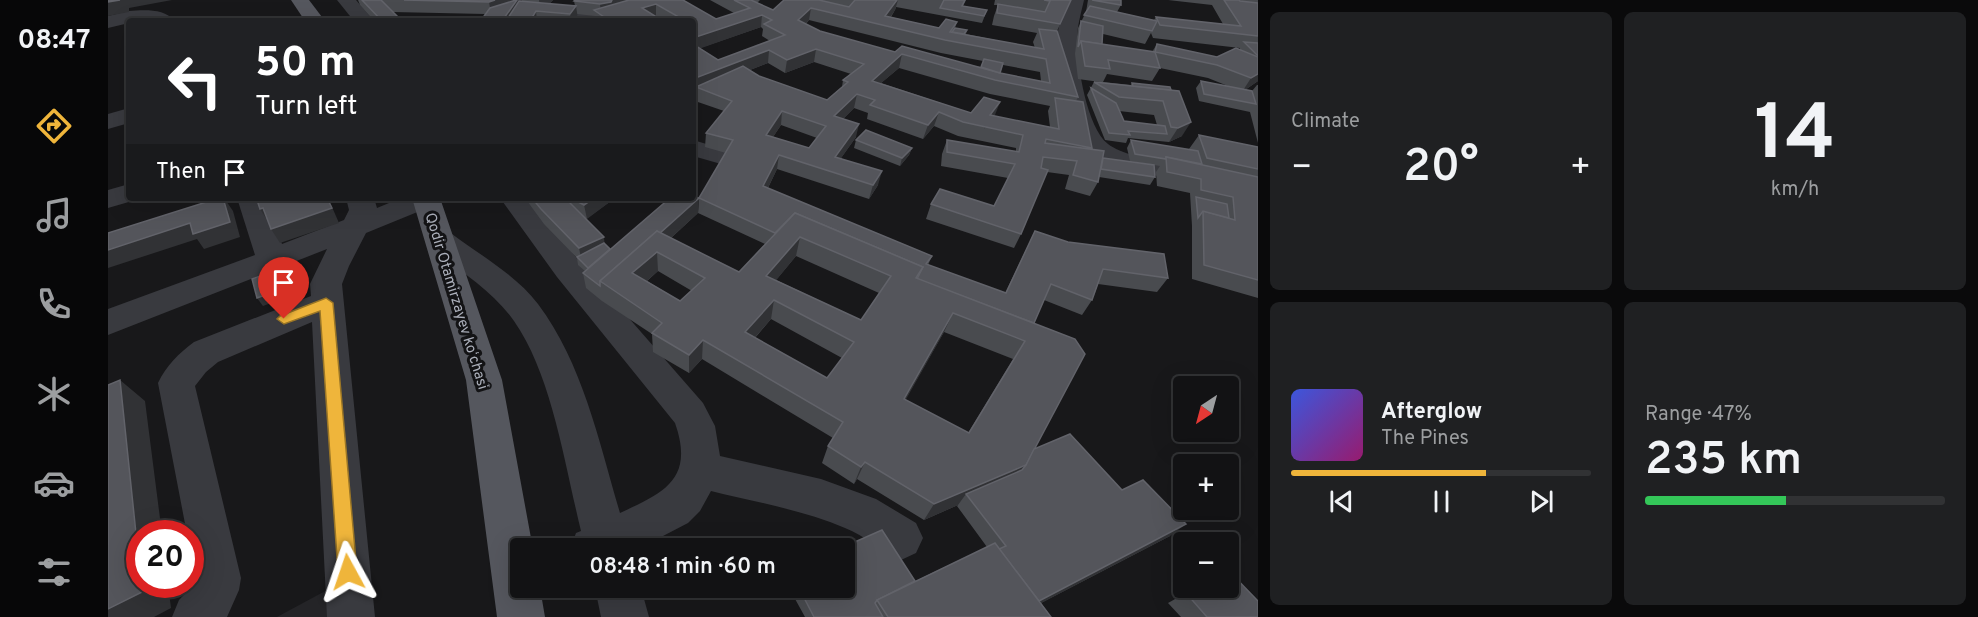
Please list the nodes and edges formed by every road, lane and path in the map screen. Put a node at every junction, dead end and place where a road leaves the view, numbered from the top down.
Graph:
1 (300, 0) edge
2 (346, 0) edge
3 (630, 0) edge
4 (1075, 0) edge
5 (521, 8) edge
6 (131, 18) edge
7 (160, 18) edge
8 (313, 18) edge
9 (361, 18) edge
10 (594, 18) edge
11 (604, 18) edge
12 (126, 19) edge
13 (108, 22) edge
14 (126, 116) edge
15 (108, 122) edge
16 (696, 149) edge
17 (721, 156) edge
18 (1258, 188) edge
19 (126, 194) edge
20 (108, 199) edge
21 (252, 201) edge
22 (411, 201) edge
23 (427, 201) edge
24 (516, 201) edge
25 (358, 212) edge
26 (441, 241) junction
27 (272, 260) junction
28 (326, 303) junction
29 (108, 322) edge
30 (699, 469) junction
31 (510, 538) edge
32 (600, 538) edge
33 (619, 538) edge
34 (901, 538) dead end
35 (620, 598) edge
36 (196, 617) edge
37 (351, 617) edge
38 (625, 617) edge

1 - 8 main road
2 - 9 street
3 - 11 street
4 - 18 street
5 - 10 street
6 - 7 street
12 - 13 street
14 - 15 street
16 - 17 street
19 - 20 street
21 - 27 street
22 - 25 street
23 - 26 main road, Qodir Otamirzayev koʻchasi
24 - 30 street
25 - 27 street
25 - 28 street
26 - 31 main road, Qodir Otamirzayev koʻchasi
26 - 32 street
27 - 29 street
28 - 36 street
28 - 37 street
30 - 33 street
30 - 34 street
35 - 38 street

